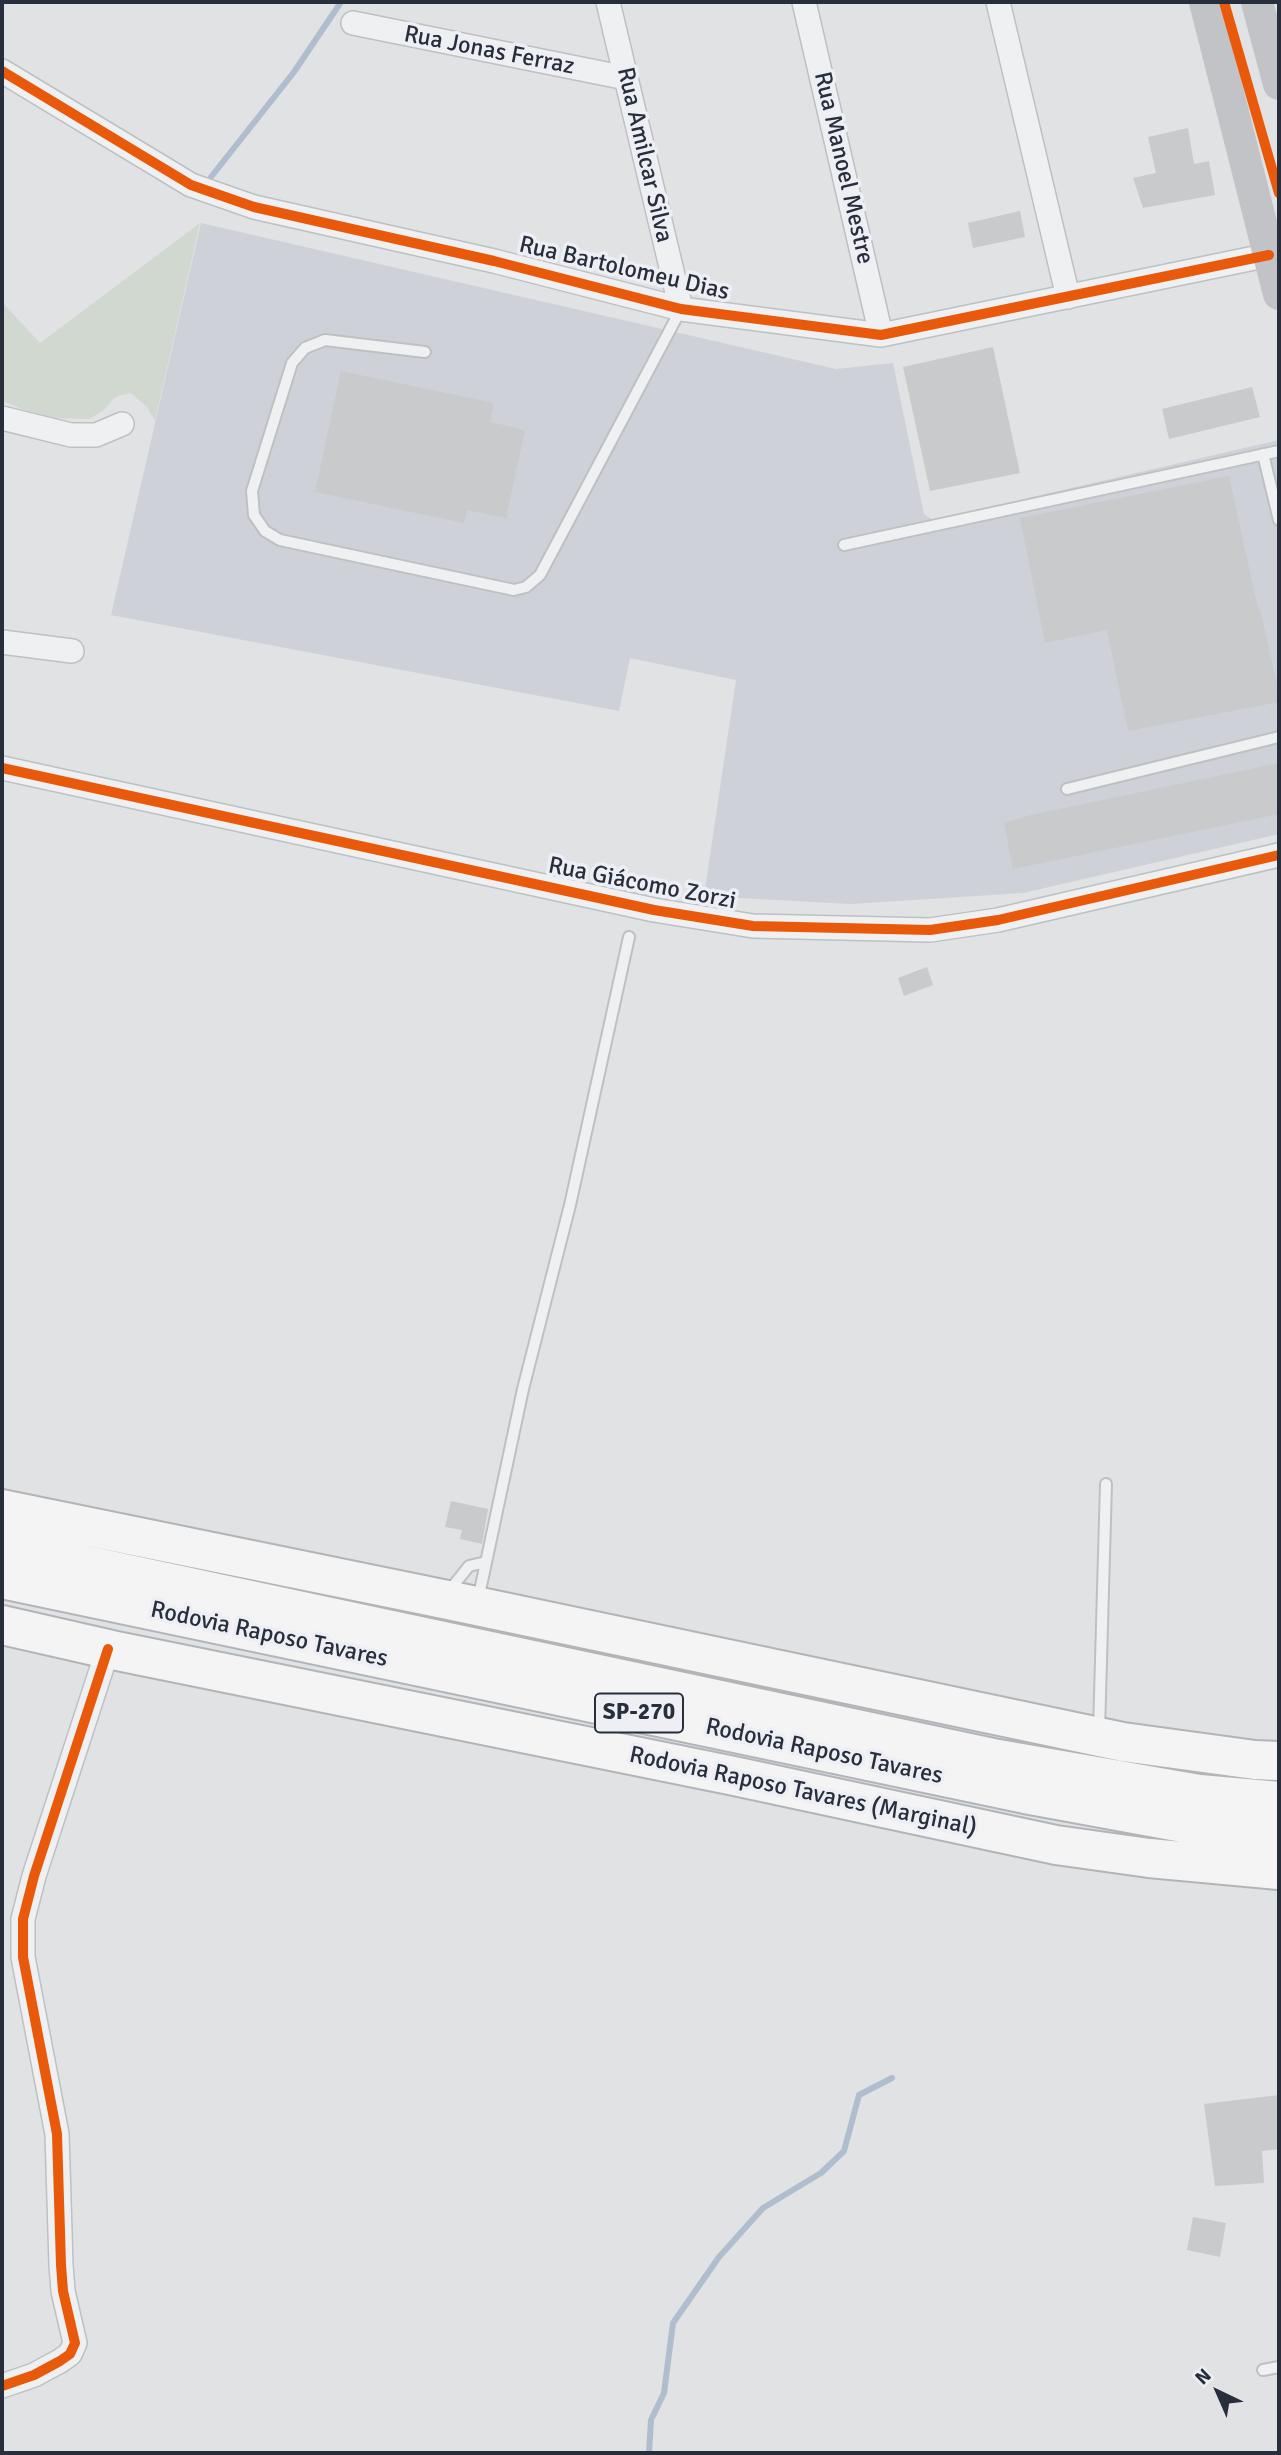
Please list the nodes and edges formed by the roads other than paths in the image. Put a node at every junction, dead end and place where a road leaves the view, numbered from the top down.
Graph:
1 (608, 2) edge
2 (804, 2) edge
3 (998, 2) edge
4 (1205, 2) edge
5 (1257, 2) edge
6 (353, 23) dead end
7 (2, 71) edge
8 (626, 78) junction
9 (1279, 84) edge
10 (1269, 255) junction
11 (1279, 294) edge
12 (1068, 297) junction
13 (681, 309) junction
14 (881, 335) junction
15 (425, 352) dead end
16 (2, 418) edge
17 (122, 424) dead end
18 (1279, 451) edge
19 (1263, 454) junction
20 (1279, 520) edge
21 (844, 545) dead end
22 (2, 642) edge
23 (72, 651) dead end
24 (1279, 737) edge
25 (2, 768) edge
26 (1067, 789) dead end
27 (1279, 855) edge
28 (629, 937) dead end
29 (1107, 1484) dead end
30 (2, 1510) edge
31 (2, 1547) edge
32 (486, 1562) junction
33 (2, 1578) edge
34 (460, 1603) junction
35 (2, 1625) edge
36 (108, 1649) junction
37 (1111, 1740) junction
38 (1279, 1743) edge
39 (1279, 1761) edge
40 (1279, 1801) edge
41 (1279, 1832) edge
42 (1228, 1866) junction
43 (1279, 1870) edge
44 (1279, 1878) edge
45 (1279, 2367) edge
46 (1263, 2370) dead end
47 (2, 2386) edge

1 - 8 street, Rua Amilcar Silva
2 - 14 street, Rua Manoel Mestre
3 - 12 street
4 - 10 main road
5 - 9 main road
6 - 8 street, Rua Jonas Ferraz
7 - 13 street, Rua Bartolomeu Dias
8 - 13 street, Rua Amilcar Silva
10 - 11 main road
10 - 12 street, Rua Bartolomeu Dias
12 - 14 street, Rua Bartolomeu Dias
13 - 14 street, Rua Bartolomeu Dias
13 - 15 lane
16 - 17 street
18 - 19 lane
19 - 20 lane
19 - 21 lane
22 - 23 street
24 - 26 lane
25 - 27 street, Rua Giácomo Zorzi
28 - 32 lane
29 - 37 lane
30 - 34 highway
31 - 40 highway, Rodovia Raposo Tavares / SP-270
32 - 34 lane
32 - 34 lane
33 - 41 highway, Rodovia Raposo Tavares / SP-270
34 - 37 highway
35 - 36 highway, Rodovia Raposo Tavares (Marginal) / SP-270
36 - 42 highway, Rodovia Raposo Tavares (Marginal) / SP-270
36 - 47 street
37 - 38 highway
37 - 39 highway
42 - 43 highway, Rodovia Raposo Tavares (Marginal) / SP-270
42 - 44 highway
45 - 46 lane

